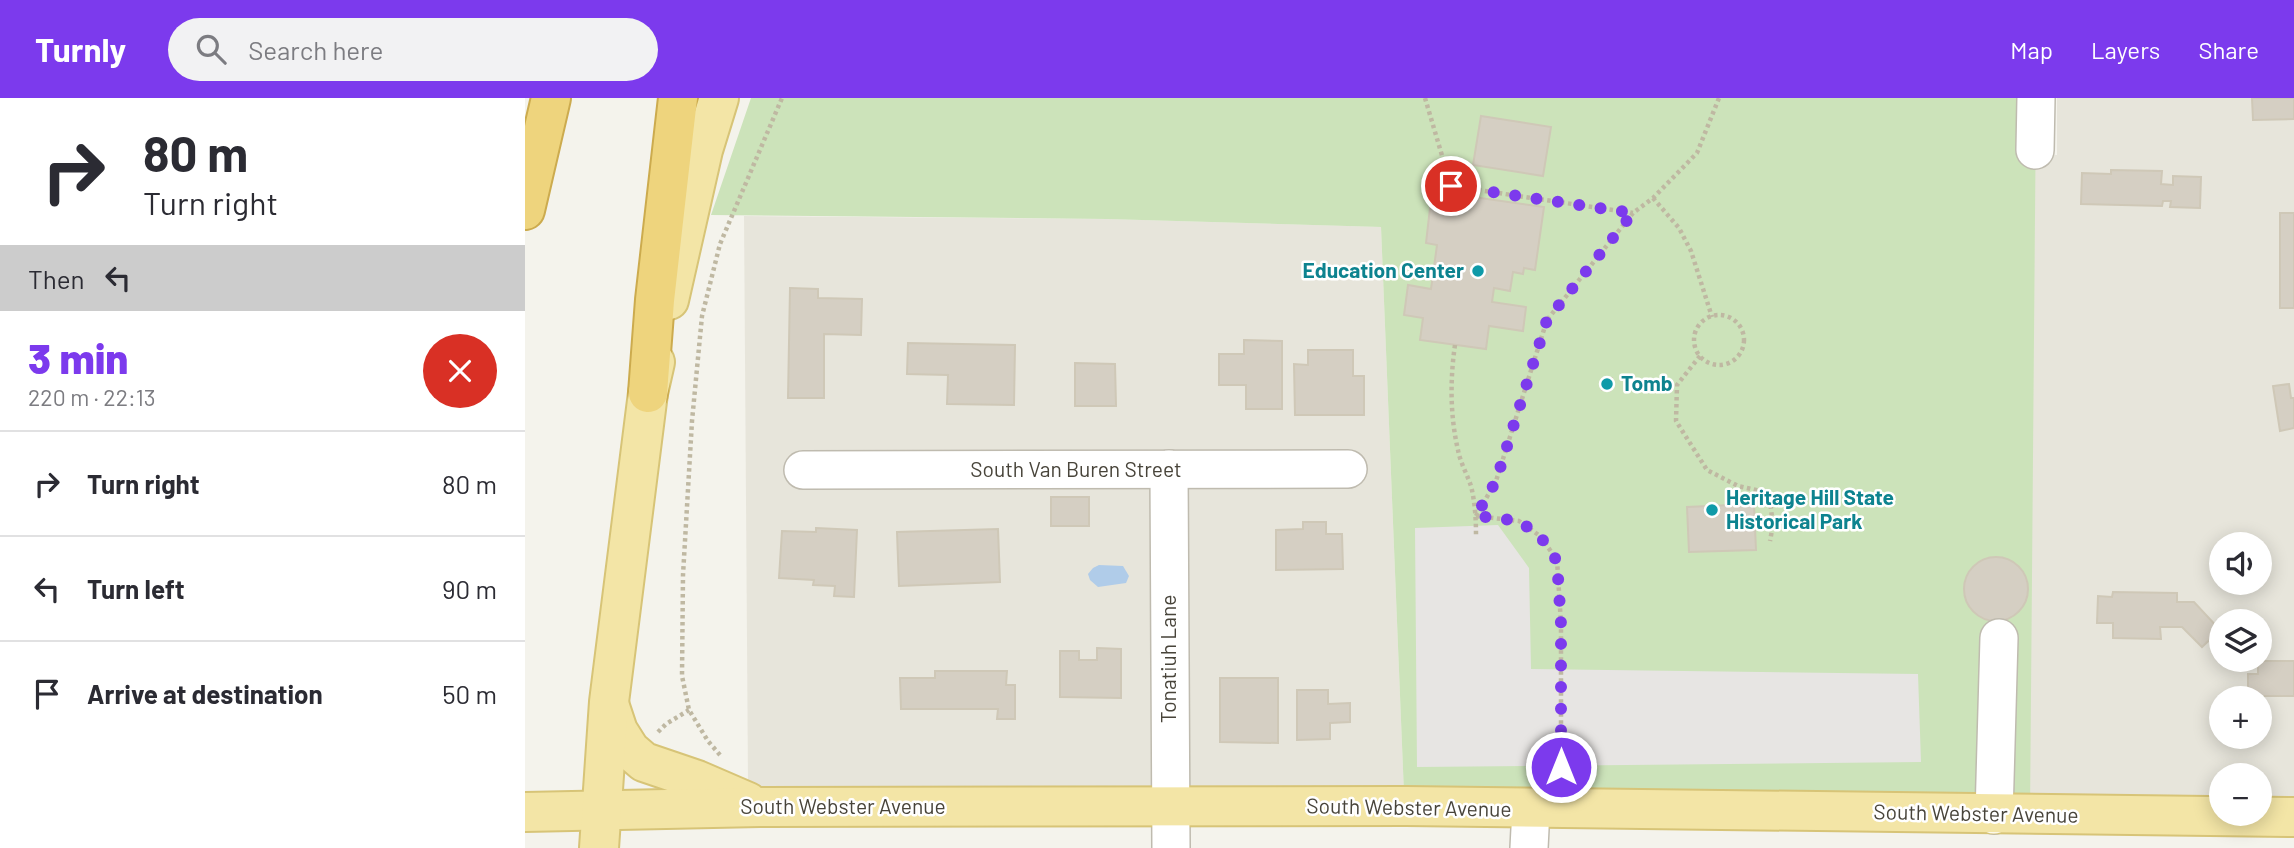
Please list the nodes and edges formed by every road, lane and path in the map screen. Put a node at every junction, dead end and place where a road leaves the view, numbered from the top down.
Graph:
1 (551, 98) edge
2 (678, 98) edge
3 (719, 98) edge
4 (782, 98) edge
5 (1425, 98) edge
6 (1719, 98) edge
7 (2036, 98) edge
8 (2035, 150) dead end
9 (1653, 198) junction
10 (525, 210) edge
11 (1633, 213) junction
12 (1712, 317) junction
13 (1455, 345) dead end
14 (1700, 356) junction
15 (648, 393) junction
16 (1170, 469) junction
17 (803, 470) dead end
18 (1348, 470) dead end
19 (1476, 516) junction
20 (1476, 536) dead end
21 (1770, 541) dead end
22 (1999, 638) dead end
23 (608, 702) junction
24 (689, 710) junction
25 (658, 732) dead end
26 (720, 756) dead end
27 (1546, 799) junction
28 (1169, 806) junction
29 (760, 807) junction
30 (603, 811) junction
31 (525, 812) edge
32 (1994, 815) junction
33 (2294, 817) edge
34 (599, 848) edge
35 (1171, 848) edge
36 (1529, 848) edge

1 - 10 highway
2 - 15 highway
3 - 15 main road
4 - 24 path
5 - 11 path
6 - 9 path
7 - 8 street
9 - 11 path
9 - 12 path
11 - 19 path
12 - 14 path
12 - 14 path
13 - 19 path
14 - 21 path
15 - 23 main road
16 - 17 street, South Van Buren Street
16 - 18 street, South Van Buren Street
16 - 28 street, Tonatiuh Lane
19 - 20 path
19 - 27 path
22 - 32 street
23 - 29 main road
23 - 30 main road
24 - 25 path
24 - 26 path
27 - 28 main road, South Webster Avenue
27 - 32 main road, South Webster Avenue
27 - 36 street
28 - 29 main road, South Webster Avenue
28 - 35 street, Tonatiuh Lane
29 - 30 main road, South Webster Avenue
30 - 31 main road, South Webster Avenue
30 - 34 main road
32 - 33 main road, South Webster Avenue

